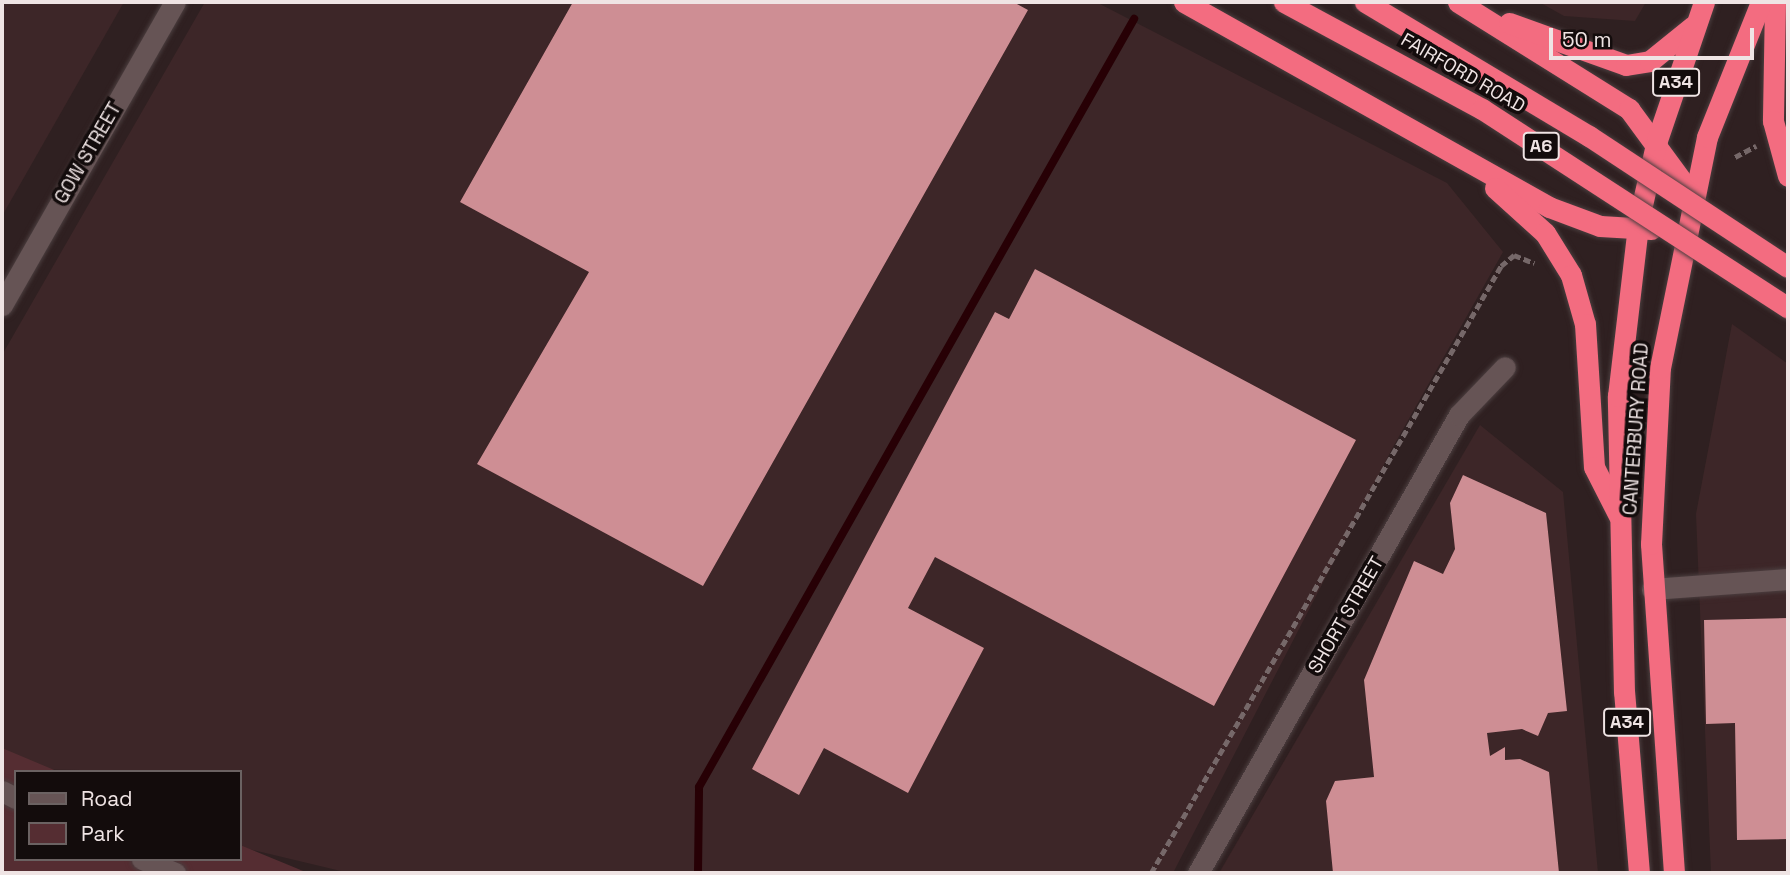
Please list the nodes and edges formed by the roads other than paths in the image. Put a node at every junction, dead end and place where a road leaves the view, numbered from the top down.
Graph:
1 (174, 2) edge
2 (1184, 2) edge
3 (1284, 2) edge
4 (1364, 2) edge
5 (1458, 2) edge
6 (1704, 2) edge
7 (1761, 2) edge
8 (1775, 2) edge
9 (1481, 15) junction
10 (1695, 25) junction
11 (1657, 140) junction
12 (1455, 156) junction
13 (1788, 176) edge
14 (1693, 196) junction
15 (1637, 229) junction
16 (1685, 230) junction
17 (1788, 267) edge
18 (2, 305) edge
19 (1788, 309) edge
20 (1505, 367) dead end
21 (1622, 522) junction
22 (1788, 579) edge
23 (1653, 589) junction
24 (147, 861) edge
25 (174, 873) edge
26 (1198, 873) edge
27 (1639, 873) edge
28 (1674, 873) edge

1 - 18 street, GOW STREET
2 - 12 highway, A6
3 - 19 highway, FAIRFORD ROAD / A6, bridge
4 - 17 highway, FAIRFORD ROAD / A6, bridge
5 - 9 highway
6 - 10 highway, CANTERBURY ROAD / A34
7 - 14 highway, CANTERBURY ROAD / A34
8 - 13 highway
9 - 10 highway
9 - 11 highway
10 - 11 highway, CANTERBURY ROAD / A34
11 - 14 highway
11 - 15 highway, CANTERBURY ROAD / A34
12 - 15 highway, A6
12 - 21 highway, A6
14 - 16 highway, CANTERBURY ROAD / A34
15 - 16 highway, A6
15 - 21 highway, CANTERBURY ROAD / A34
16 - 23 highway, CANTERBURY ROAD / A34
20 - 26 street, SHORT STREET
21 - 27 highway, CANTERBURY ROAD / A34
22 - 23 street
23 - 28 highway, CANTERBURY ROAD / A34
24 - 25 street

